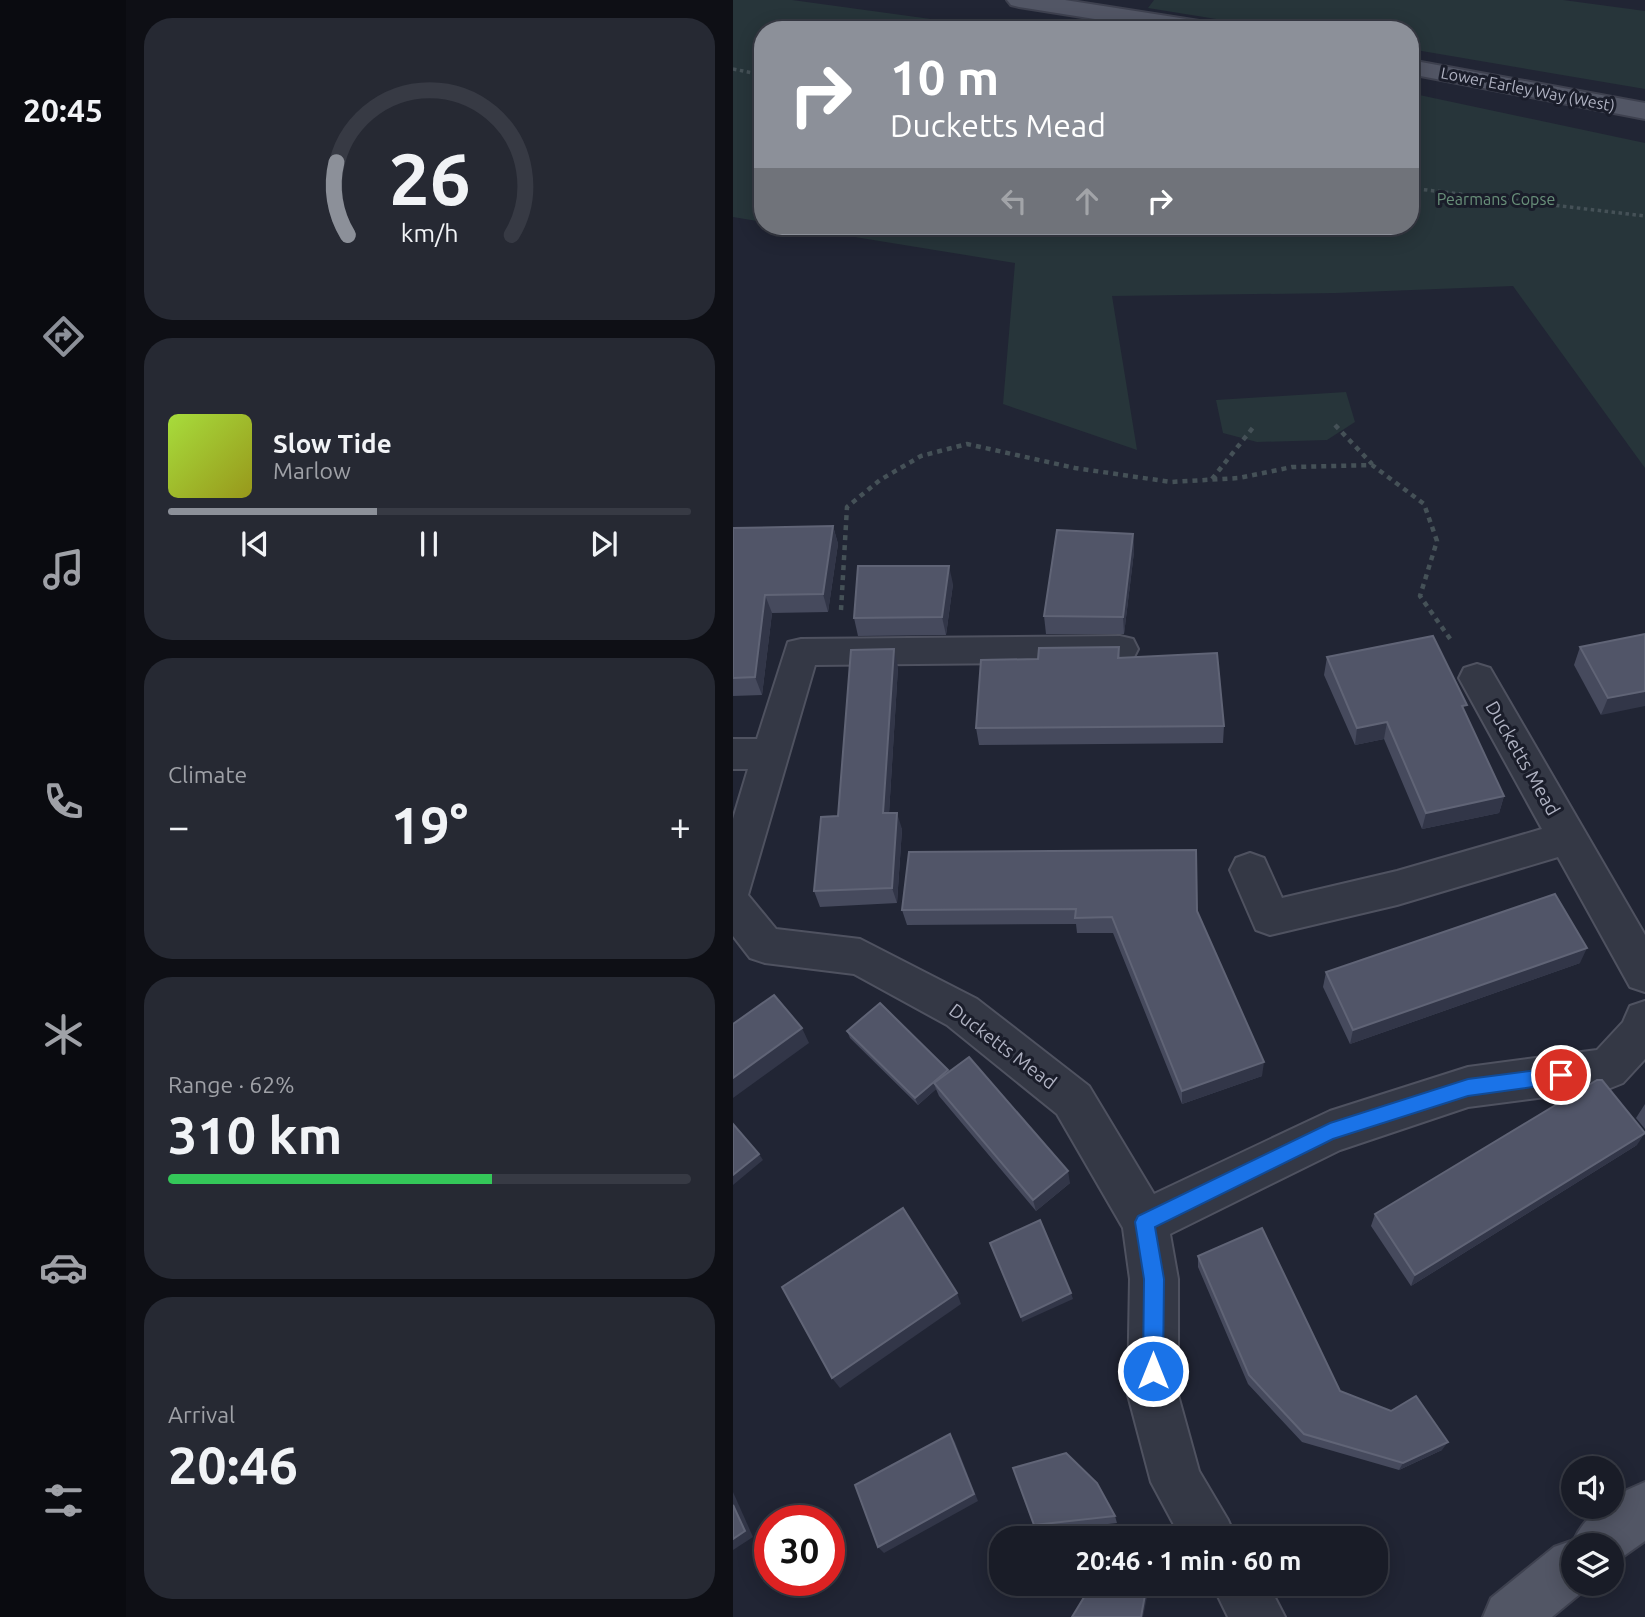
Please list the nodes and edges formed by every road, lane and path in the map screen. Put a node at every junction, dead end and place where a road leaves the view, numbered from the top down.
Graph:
1 (1019, 0) edge
2 (1154, 21) edge
3 (733, 69) edge
4 (1419, 69) edge
5 (754, 73) edge
6 (1645, 111) edge
7 (1419, 189) edge
8 (1645, 216) edge
9 (1255, 425) dead end
10 (1334, 425) dead end
11 (1372, 465) junction
12 (1211, 480) junction
13 (1120, 649) edge
14 (801, 652) junction
15 (1477, 678) joint
16 (751, 754) edge
17 (1569, 837) junction
18 (1250, 870) dead end
19 (733, 887) edge
20 (733, 906) edge
21 (1645, 974) edge
22 (1645, 1020) edge
23 (1145, 1222) junction
24 (1645, 1507) edge
25 (1203, 1526) edge
26 (1613, 1533) edge
27 (1561, 1576) edge
28 (1245, 1596) edge
29 (1258, 1617) edge
30 (1510, 1617) edge

1 - 2 main road
3 - 5 path
4 - 6 main road, Lower Earley Way (West)
7 - 8 path
9 - 12 path
10 - 11 path
11 - 12 path
11 - 15 path
12 - 14 path
13 - 14 street
14 - 16 street
15 - 17 street, Ducketts Mead
16 - 19 street
17 - 18 street, Ducketts Mead
17 - 21 street, Ducketts Mead
20 - 23 street, Ducketts Mead
22 - 23 street
23 - 25 street, Ducketts Mead
24 - 26 main road
27 - 30 main road
28 - 29 street

